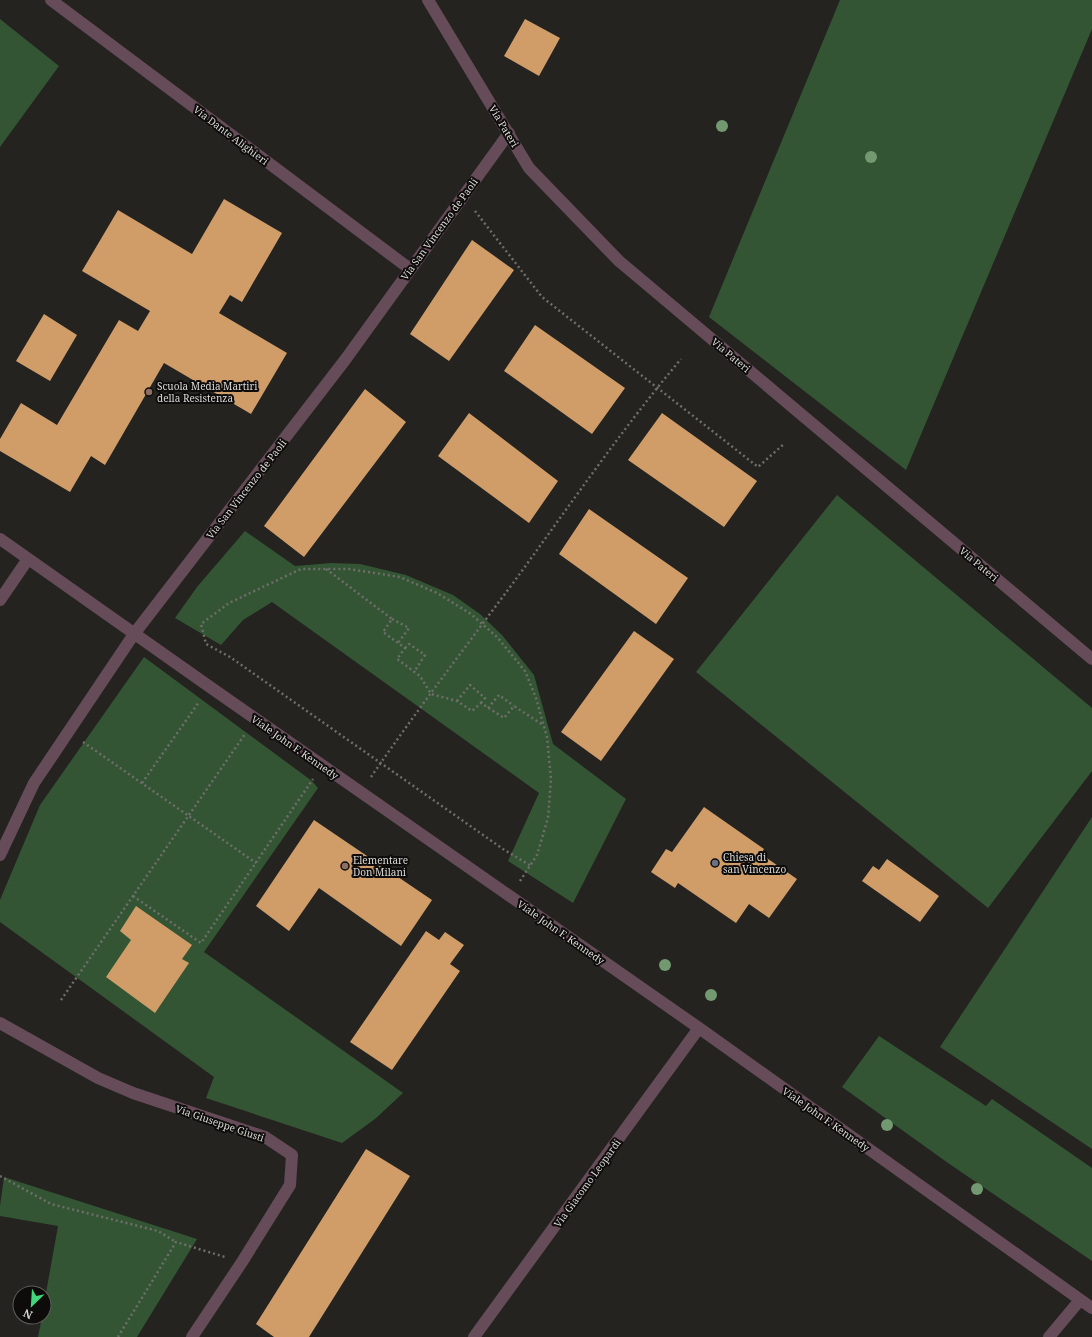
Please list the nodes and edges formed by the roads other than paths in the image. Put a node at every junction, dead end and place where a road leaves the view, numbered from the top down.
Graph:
1 (51, 0) edge
2 (428, 0) edge
3 (509, 134) junction
4 (410, 269) junction
5 (0, 539) edge
6 (28, 559) junction
7 (0, 600) edge
8 (134, 634) junction
9 (1092, 659) edge
10 (0, 855) edge
11 (0, 1023) edge
12 (699, 1028) junction
13 (1080, 1300) junction
14 (1092, 1308) edge
15 (192, 1337) edge
16 (474, 1337) edge
17 (1049, 1337) edge

1 - 4 street, Via Dante Alighieri
2 - 3 street, Via Pateri
3 - 4 street, Via San Vincenzo de Paoli
3 - 9 street, Via Pateri
4 - 8 street, Via San Vincenzo de Paoli
5 - 6 street, Viale John F. Kennedy
6 - 7 street
6 - 8 street, Viale John F. Kennedy
8 - 10 street, Via San Vincenzo de Paoli
8 - 12 street, Viale John F. Kennedy
11 - 15 street, Via Giuseppe Giusti
12 - 13 street, Viale John F. Kennedy
12 - 16 street, Via Giacomo Leopardi
13 - 14 street, Viale John F. Kennedy
13 - 17 street

